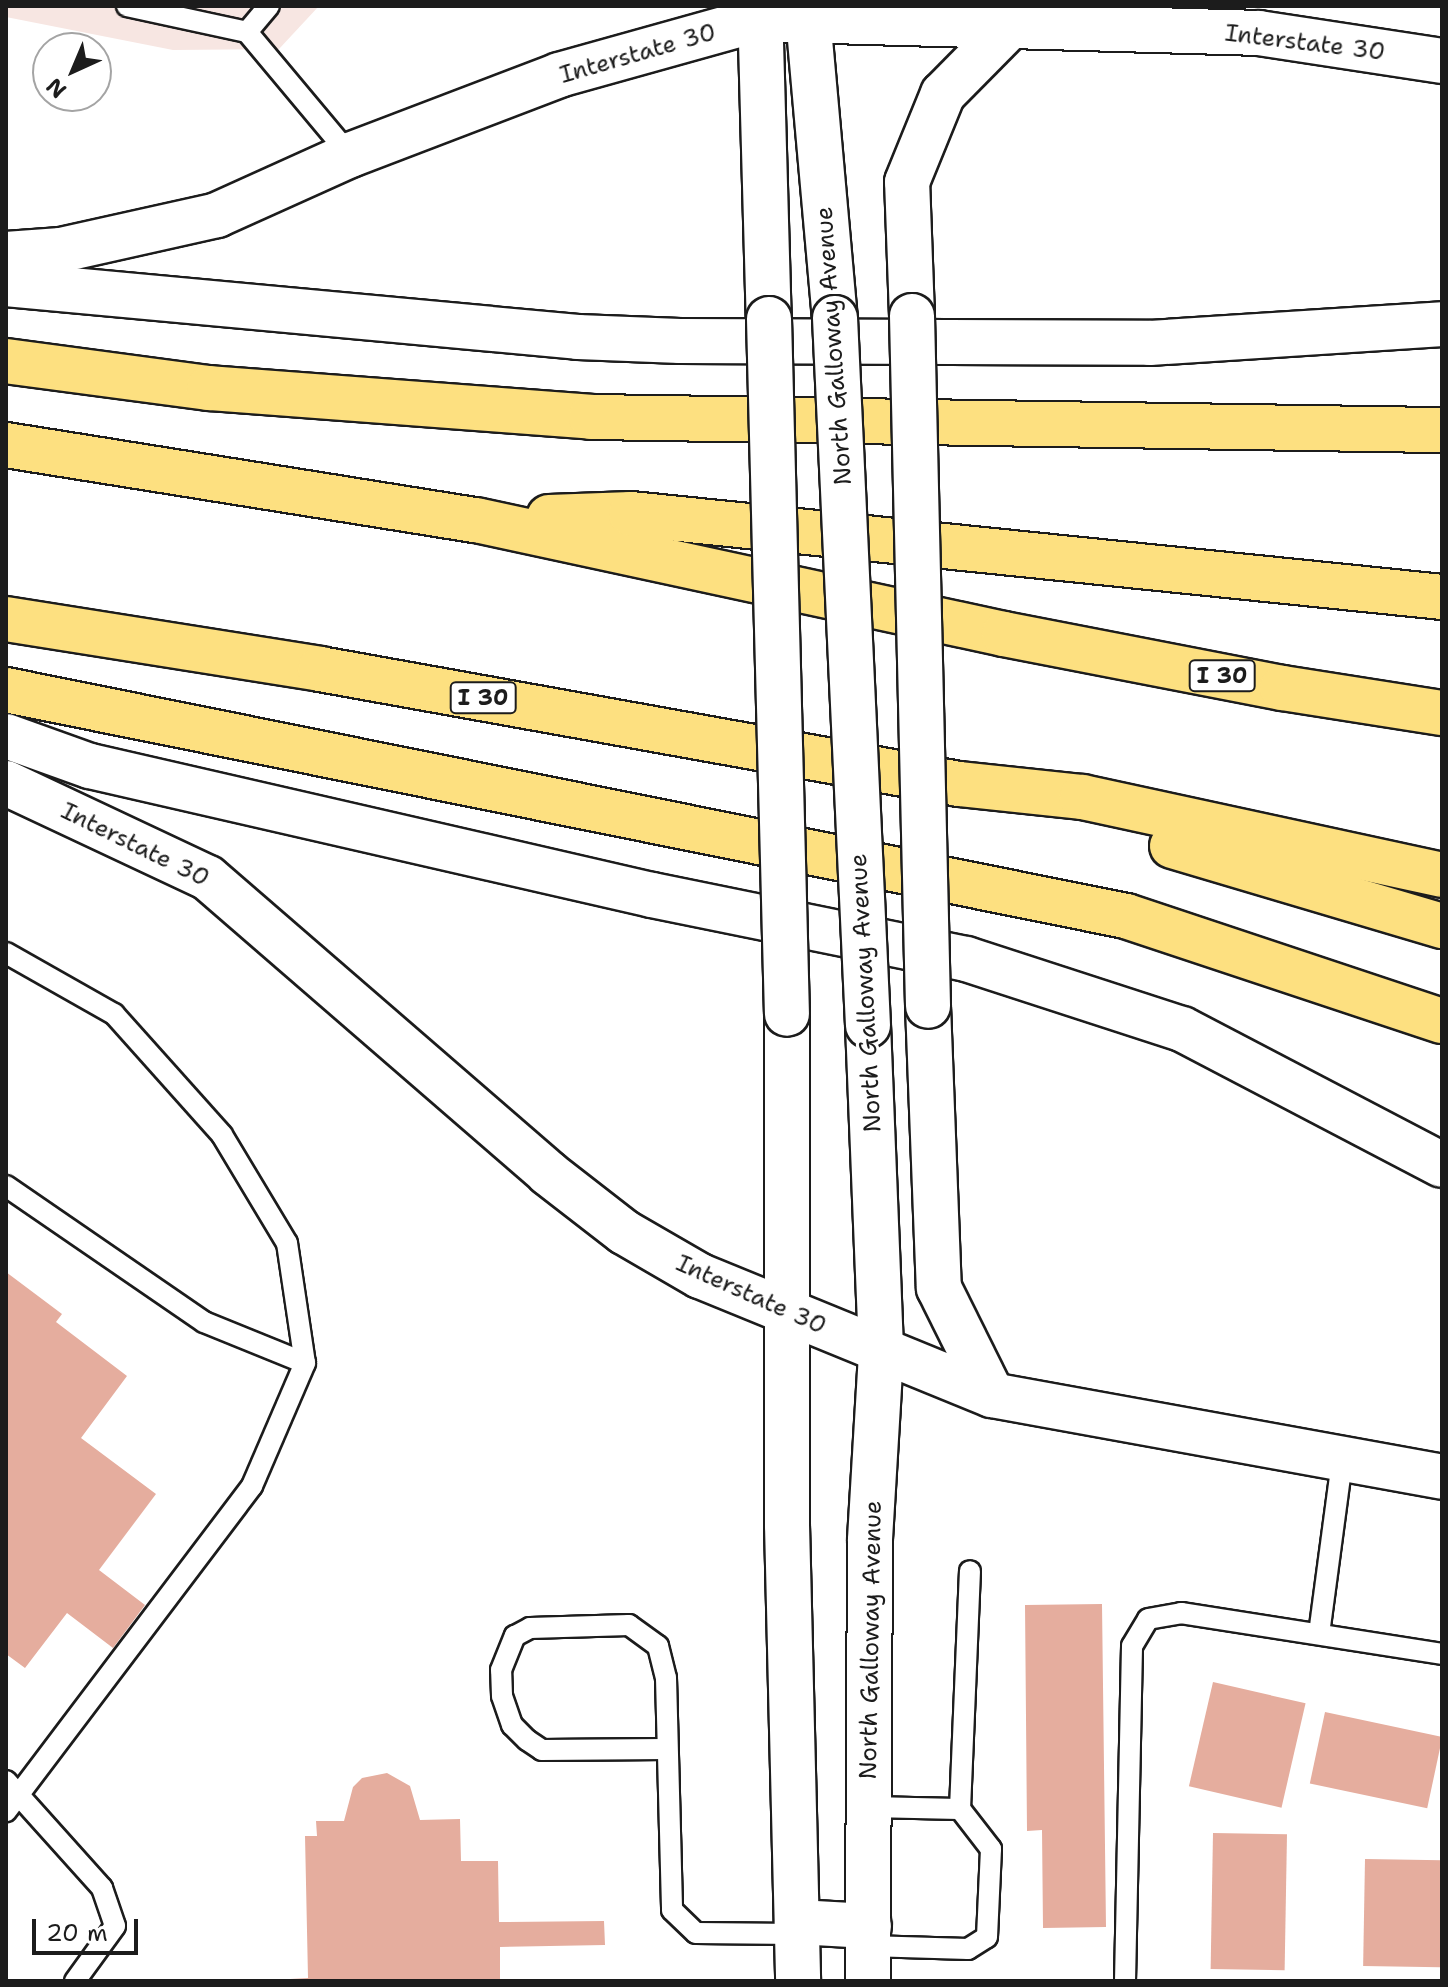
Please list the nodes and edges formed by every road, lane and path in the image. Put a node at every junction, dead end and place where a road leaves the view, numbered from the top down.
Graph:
1 (127, 6) edge
2 (269, 6) edge
3 (760, 13) edge
4 (807, 13) edge
5 (1260, 20) edge
6 (1010, 26) junction
7 (247, 32) junction
8 (1442, 61) edge
9 (350, 155) junction
10 (6, 254) edge
11 (6, 284) edge
12 (1442, 324) edge
13 (6, 361) edge
14 (1442, 430) edge
15 (6, 445) edge
16 (476, 520) junction
17 (1442, 597) edge
18 (6, 619) edge
19 (6, 690) edge
20 (1442, 713) edge
21 (6, 736) edge
22 (6, 783) edge
23 (959, 784) junction
24 (1442, 875) edge
25 (1442, 926) edge
26 (6, 953) edge
27 (1442, 1021) edge
28 (1442, 1165) edge
29 (6, 1186) edge
30 (789, 1311) junction
31 (881, 1354) junction
32 (305, 1363) junction
33 (992, 1395) junction
34 (1342, 1461) junction
35 (1442, 1477) edge
36 (970, 1571) dead end
37 (1319, 1634) junction
38 (1442, 1654) edge
39 (666, 1749) junction
40 (13, 1786) edge
41 (869, 1807) junction
42 (960, 1809) junction
43 (6, 1811) edge
44 (797, 1928) junction
45 (868, 1951) edge
46 (75, 1981) edge
47 (798, 1981) edge
48 (1125, 1981) edge

1 - 7 lane
2 - 7 lane
3 - 4 main road, Interstate 30
3 - 9 main road, Interstate 30
3 - 30 main road, bridge
4 - 6 main road, Interstate 30
4 - 31 main road, North Galloway Avenue, bridge
5 - 6 main road, Interstate 30
5 - 8 main road, Interstate 30
6 - 33 main road, bridge
7 - 9 lane
9 - 10 main road, Interstate 30
11 - 12 main road
13 - 14 highway
15 - 16 highway, I 30
16 - 17 highway
16 - 20 highway, I 30
18 - 23 highway, I 30
19 - 27 highway
21 - 28 main road
22 - 30 main road, Interstate 30
23 - 24 highway, I 30
23 - 25 highway
26 - 32 lane
29 - 32 lane
30 - 31 main road, Interstate 30
30 - 44 main road
31 - 33 main road, Interstate 30
31 - 41 main road, North Galloway Avenue
32 - 40 lane
33 - 34 main road, Interstate 30
34 - 35 main road, Interstate 30
34 - 37 lane
36 - 42 lane
37 - 38 lane
37 - 48 lane
39 - 39 lane
39 - 44 lane
40 - 43 lane
40 - 46 lane
41 - 42 lane
41 - 45 main road, North Galloway Avenue
42 - 45 lane
44 - 45 main road
44 - 47 main road

